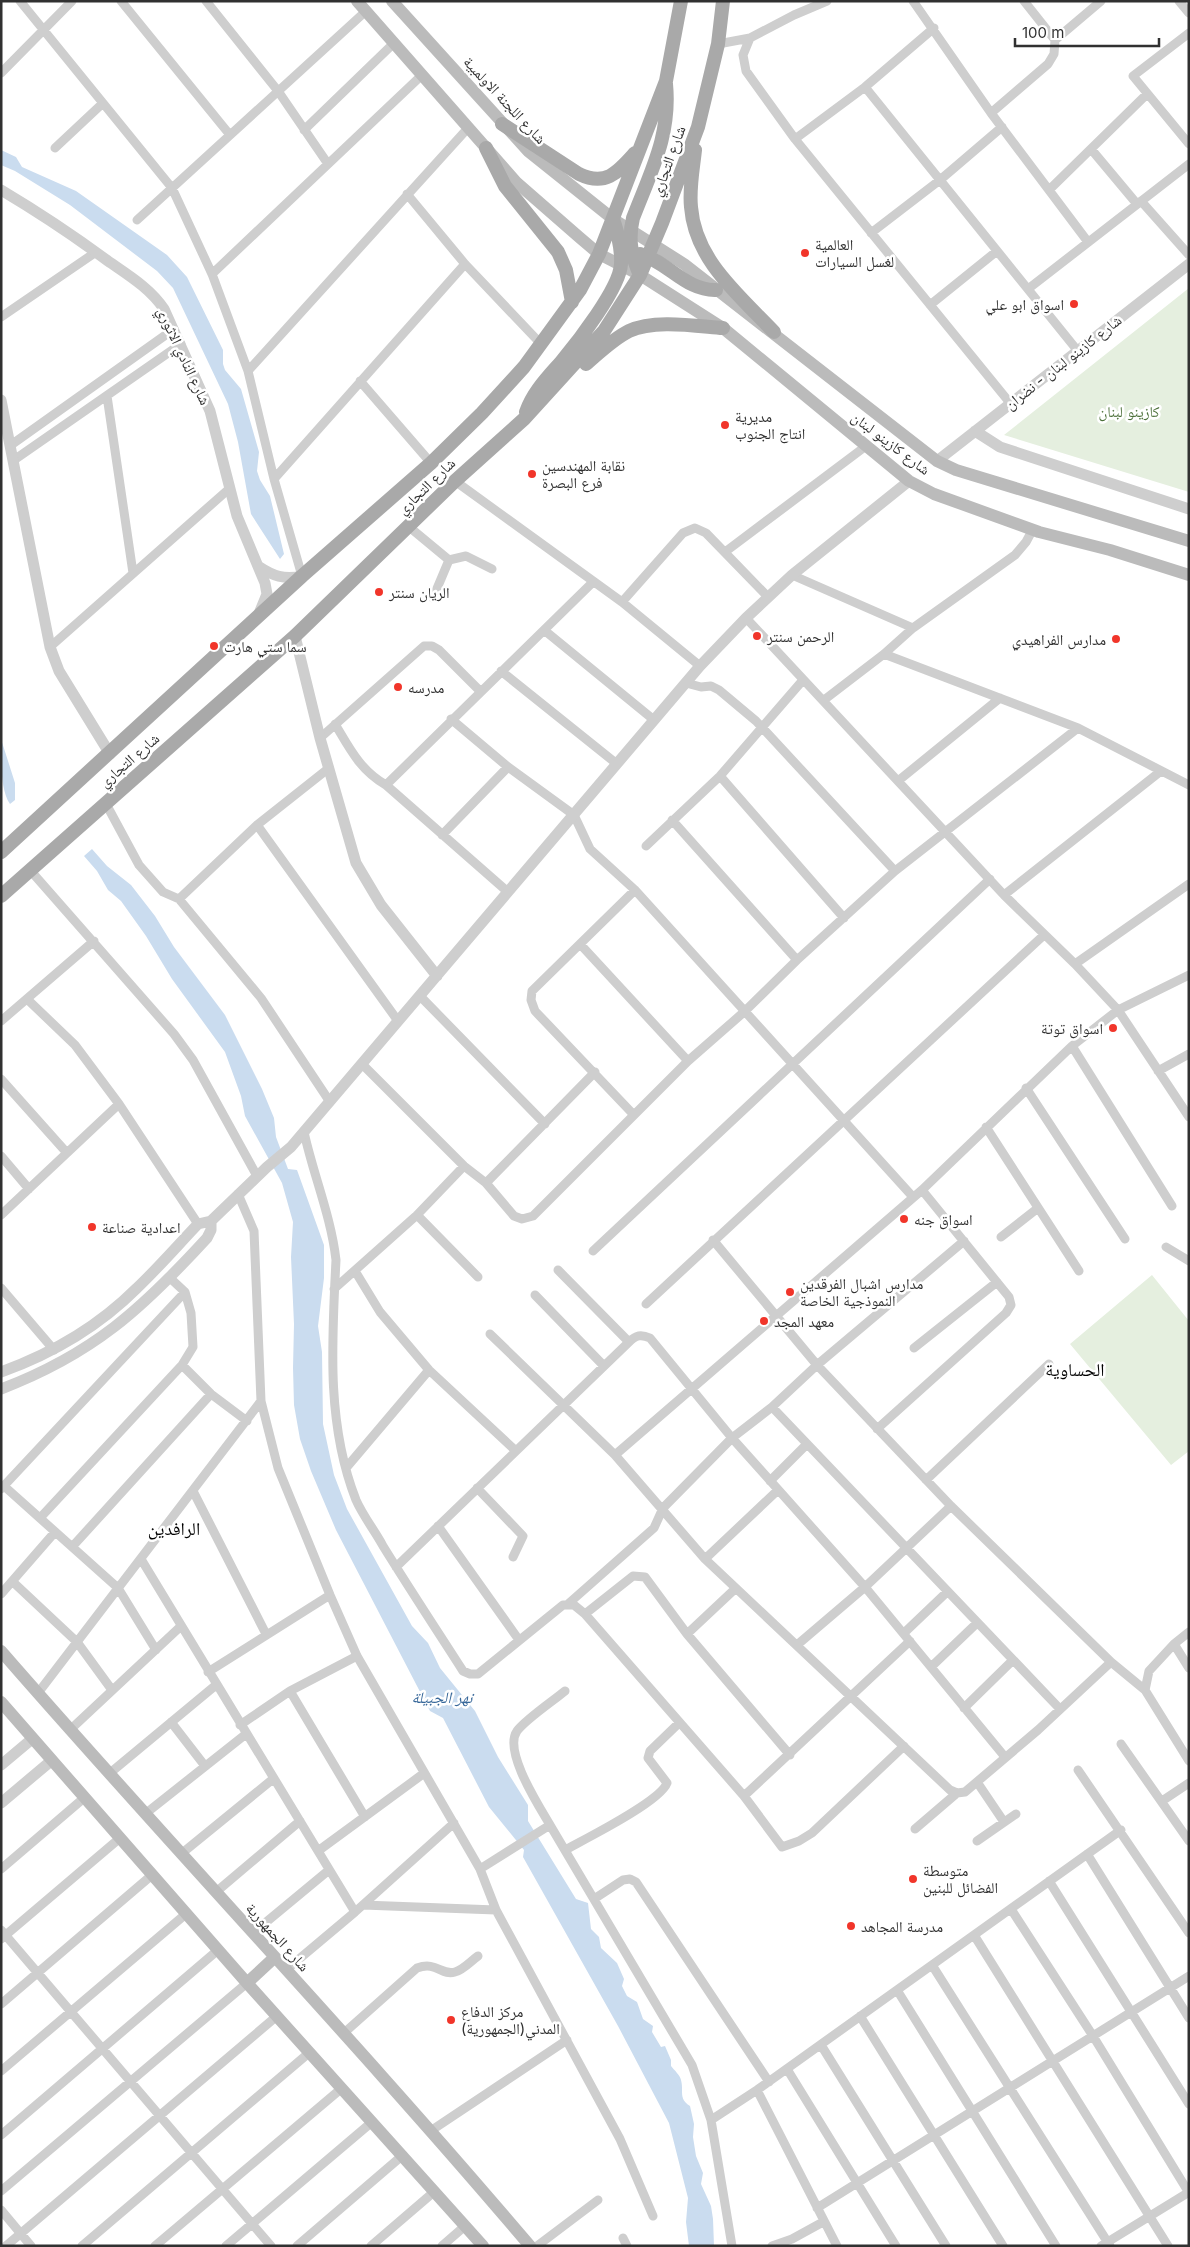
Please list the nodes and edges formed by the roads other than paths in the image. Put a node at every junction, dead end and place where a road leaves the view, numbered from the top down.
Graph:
1 (20, 1) edge
2 (72, 1) edge
3 (121, 1) edge
4 (206, 1) edge
5 (357, 1) edge
6 (392, 1) edge
7 (681, 1) edge
8 (723, 1) edge
9 (827, 1) edge
10 (914, 1) edge
11 (1024, 1) edge
12 (1101, 1) edge
13 (1182, 2) edge
14 (366, 11) junction
15 (1189, 13) edge
16 (934, 28) junction
17 (44, 30) junction
18 (1189, 33) edge
19 (750, 38) junction
20 (1055, 40) junction
21 (394, 43) junction
22 (718, 44) junction
23 (1, 73) edge
24 (422, 75) junction
25 (666, 81) junction
26 (865, 87) junction
27 (278, 91) junction
28 (1147, 94) junction
29 (103, 103) junction
30 (991, 113) junction
31 (502, 124) junction
32 (698, 127) junction
33 (1002, 127) junction
34 (468, 128) junction
35 (304, 130) junction
36 (230, 136) junction
37 (794, 139) junction
38 (1189, 144) edge
39 (641, 147) junction
40 (55, 148) dead end
41 (486, 148) junction
42 (1091, 149) junction
43 (328, 164) junction
44 (1189, 164) edge
45 (940, 180) junction
46 (172, 188) junction
47 (1, 190) edge
48 (1049, 190) junction
49 (407, 194) junction
50 (1139, 202) junction
51 (614, 219) junction
52 (137, 220) dead end
53 (630, 230) junction
54 (871, 233) junction
55 (1088, 242) junction
56 (651, 250) junction
57 (626, 251) junction
58 (997, 251) junction
59 (96, 252) junction
60 (600, 254) junction
61 (1189, 255) edge
62 (465, 264) junction
63 (1189, 264) edge
64 (621, 266) junction
65 (212, 274) junction
66 (640, 275) junction
67 (1028, 289) junction
68 (716, 290) joint
69 (572, 302) junction
70 (930, 305) junction
71 (1, 317) edge
72 (723, 328) junction
73 (174, 329) junction
74 (774, 332) junction
75 (181, 344) junction
76 (541, 344) junction
77 (1077, 350) junction
78 (248, 371) junction
79 (360, 381) junction
80 (107, 396) junction
81 (546, 396) junction
82 (1, 400) edge
83 (1010, 403) junction
84 (524, 419) junction
85 (975, 431) junction
86 (11, 445) junction
87 (866, 446) junction
88 (14, 460) junction
89 (937, 461) junction
90 (431, 463) junction
91 (274, 479) junction
92 (455, 481) junction
93 (910, 481) junction
94 (230, 488) junction
95 (1189, 508) edge
96 (408, 526) junction
97 (1033, 529) junction
98 (1189, 541) edge
99 (725, 552) junction
100 (449, 560) junction
101 (258, 566) junction
102 (492, 569) dead end
103 (133, 573) junction
104 (792, 575) junction
105 (1189, 575) edge
106 (302, 576) junction
107 (593, 582) junction
108 (768, 597) junction
109 (433, 598) dead end
110 (622, 602) junction
111 (746, 618) junction
112 (256, 621) junction
113 (913, 628) junction
114 (544, 630) junction
115 (295, 636) junction
116 (50, 647) junction
117 (884, 654) junction
118 (700, 666) junction
119 (502, 671) junction
120 (803, 680) junction
121 (686, 683) junction
122 (480, 691) junction
123 (1000, 698) junction
124 (824, 700) junction
125 (451, 719) junction
126 (654, 720) junction
127 (335, 724) junction
128 (762, 728) junction
129 (1078, 728) junction
130 (320, 738) junction
131 (110, 754) junction
132 (617, 764) junction
133 (508, 766) junction
134 (329, 768) junction
135 (1161, 771) junction
136 (720, 776) junction
137 (898, 781) junction
138 (386, 785) junction
139 (1189, 785) edge
140 (105, 802) junction
141 (574, 815) junction
142 (672, 820) junction
143 (257, 825) junction
144 (945, 830) junction
145 (442, 835) junction
146 (646, 846) dead end
147 (1, 852) edge
148 (30, 870) junction
149 (895, 871) junction
150 (990, 879) junction
151 (1189, 884) edge
152 (635, 890) junction
153 (508, 892) junction
154 (1004, 895) junction
155 (1, 896) edge
156 (179, 899) junction
157 (844, 918) junction
158 (1044, 935) junction
159 (94, 941) junction
160 (580, 944) junction
161 (797, 960) junction
162 (1075, 964) junction
163 (1189, 975) edge
164 (437, 976) junction
165 (420, 996) junction
166 (27, 999) junction
167 (1118, 1010) junction
168 (744, 1012) junction
169 (1, 1021) edge
170 (398, 1021) junction
171 (1072, 1046) junction
172 (1189, 1054) edge
173 (688, 1061) junction
174 (362, 1064) junction
175 (791, 1065) junction
176 (1158, 1070) junction
177 (595, 1072) junction
178 (1, 1079) edge
179 (1026, 1088) junction
180 (330, 1102) junction
181 (120, 1104) junction
182 (633, 1114) junction
183 (1189, 1117) edge
184 (842, 1121) junction
185 (545, 1124) junction
186 (986, 1127) junction
187 (304, 1132) junction
188 (67, 1153) junction
189 (1, 1156) edge
190 (464, 1166) junction
191 (257, 1176) junction
192 (486, 1183) junction
193 (29, 1189) junction
194 (922, 1190) junction
195 (238, 1194) junction
196 (913, 1197) junction
197 (1172, 1206) dead end
198 (1038, 1208) junction
199 (1, 1215) edge
200 (417, 1215) junction
201 (211, 1221) junction
202 (198, 1224) junction
203 (1001, 1237) dead end
204 (207, 1238) junction
205 (1125, 1239) dead end
206 (713, 1240) junction
207 (964, 1241) junction
208 (1166, 1247) dead end
209 (593, 1251) dead end
210 (1189, 1261) edge
211 (558, 1270) dead end
212 (355, 1271) junction
213 (1079, 1271) dead end
214 (478, 1277) dead end
215 (170, 1278) junction
216 (997, 1282) junction
217 (1, 1288) edge
218 (334, 1289) junction
219 (185, 1292) junction
220 (534, 1295) dead end
221 (646, 1304) dead end
222 (777, 1316) junction
223 (490, 1334) dead end
224 (629, 1342) junction
225 (914, 1348) dead end
226 (54, 1350) junction
227 (182, 1364) junction
228 (1049, 1364) dead end
229 (817, 1365) junction
230 (604, 1366) junction
231 (429, 1370) junction
232 (1, 1372) edge
233 (1, 1389) edge
234 (690, 1389) junction
235 (211, 1394) junction
236 (261, 1401) junction
237 (564, 1405) junction
238 (772, 1407) junction
239 (247, 1421) junction
240 (877, 1429) junction
241 (732, 1438) junction
242 (807, 1444) junction
243 (516, 1451) junction
244 (615, 1455) junction
245 (346, 1468) junction
246 (926, 1480) junction
247 (770, 1481) junction
248 (2, 1487) edge
249 (477, 1488) junction
250 (193, 1490) junction
251 (778, 1490) junction
252 (951, 1506) junction
253 (663, 1508) junction
254 (40, 1518) junction
255 (438, 1526) junction
256 (55, 1532) junction
257 (72, 1547) junction
258 (906, 1550) junction
259 (513, 1557) dead end
260 (141, 1559) junction
261 (706, 1559) junction
262 (396, 1566) junction
263 (13, 1582) junction
264 (865, 1587) junction
265 (118, 1588) junction
266 (736, 1588) junction
267 (948, 1592) junction
268 (1, 1594) edge
269 (330, 1596) junction
270 (568, 1604) junction
271 (585, 1614) junction
272 (978, 1623) junction
273 (180, 1627) junction
274 (1189, 1632) edge
275 (904, 1633) junction
276 (266, 1634) junction
277 (687, 1634) junction
278 (519, 1640) junction
279 (910, 1641) junction
280 (77, 1642) junction
281 (1174, 1644) junction
282 (797, 1645) junction
283 (156, 1650) junction
284 (1, 1651) edge
285 (357, 1656) junction
286 (1013, 1660) junction
287 (1111, 1662) junction
288 (931, 1667) junction
289 (1189, 1668) edge
290 (208, 1672) junction
291 (216, 1685) junction
292 (112, 1690) junction
293 (1145, 1690) junction
294 (565, 1691) dead end
295 (290, 1692) junction
296 (38, 1693) junction
297 (851, 1696) junction
298 (1, 1702) edge
299 (964, 1708) junction
300 (1060, 1709) junction
301 (171, 1722) junction
302 (679, 1723) junction
303 (240, 1725) junction
304 (71, 1729) junction
305 (246, 1734) junction
306 (32, 1739) junction
307 (1121, 1744) dead end
308 (904, 1746) junction
309 (790, 1755) junction
310 (1006, 1757) junction
311 (51, 1761) junction
312 (1189, 1761) edge
313 (1, 1765) edge
314 (205, 1766) junction
315 (1078, 1770) dead end
316 (110, 1773) junction
317 (423, 1774) junction
318 (273, 1779) junction
319 (977, 1782) junction
320 (1189, 1783) edge
321 (957, 1793) junction
322 (744, 1796) junction
323 (84, 1798) junction
324 (1162, 1801) junction
325 (1, 1803) edge
326 (146, 1814) junction
327 (1016, 1814) dead end
328 (366, 1816) junction
329 (300, 1822) junction
330 (1004, 1822) junction
331 (454, 1823) junction
332 (550, 1825) junction
333 (915, 1829) dead end
334 (1121, 1830) junction
335 (120, 1838) junction
336 (977, 1841) dead end
337 (1189, 1841) edge
338 (565, 1850) junction
339 (318, 1851) junction
340 (181, 1854) junction
341 (1087, 1854) junction
342 (1, 1869) edge
343 (480, 1869) junction
344 (329, 1870) junction
345 (152, 1875) junction
346 (1049, 1881) junction
347 (216, 1892) junction
348 (594, 1899) junction
349 (363, 1905) junction
350 (1011, 1908) junction
351 (496, 1910) junction
352 (355, 1912) junction
353 (187, 1913) junction
354 (253, 1933) junction
355 (1189, 1933) edge
356 (3, 1935) edge
357 (974, 1935) junction
358 (218, 1950) junction
359 (274, 1956) junction
360 (478, 1956) dead end
361 (932, 1965) junction
362 (286, 1970) junction
363 (38, 1973) junction
364 (1189, 1976) edge
365 (247, 1983) junction
366 (1170, 1987) junction
367 (897, 1990) junction
368 (1, 2004) edge
369 (71, 2012) junction
370 (1132, 2012) junction
371 (277, 2016) junction
372 (860, 2016) junction
373 (1189, 2018) edge
374 (345, 2032) junction
375 (1094, 2036) junction
376 (567, 2040) junction
377 (821, 2044) junction
378 (103, 2049) junction
379 (310, 2052) junction
380 (1053, 2061) junction
381 (787, 2069) junction
382 (1, 2072) edge
383 (130, 2081) junction
384 (769, 2082) junction
385 (342, 2088) junction
386 (1010, 2088) junction
387 (757, 2090) junction
388 (1189, 2104) edge
389 (972, 2111) junction
390 (160, 2115) junction
391 (711, 2120) junction
392 (372, 2122) junction
393 (432, 2130) junction
394 (1, 2135) edge
395 (934, 2135) junction
396 (191, 2153) junction
397 (403, 2155) junction
398 (893, 2161) junction
399 (857, 2183) junction
400 (222, 2189) junction
401 (1, 2190) edge
402 (435, 2191) junction
403 (1189, 2192) edge
404 (598, 2200) dead end
405 (817, 2208) junction
406 (1, 2210) edge
407 (653, 2216) dead end
408 (1149, 2216) junction
409 (823, 2222) junction
410 (252, 2224) junction
411 (465, 2226) junction
412 (21, 2233) junction
413 (1106, 2244) edge
414 (6, 2246) edge
415 (31, 2246) edge
416 (82, 2246) edge
417 (155, 2246) edge
418 (226, 2246) edge
419 (270, 2246) edge
420 (297, 2246) edge
421 (371, 2246) edge
422 (442, 2246) edge
423 (483, 2246) edge
424 (530, 2246) edge
425 (537, 2246) edge
426 (732, 2246) edge
427 (772, 2246) edge
428 (837, 2246) edge
429 (896, 2246) edge
430 (946, 2246) edge
431 (1003, 2246) edge
432 (1056, 2246) edge
433 (1168, 2246) edge

1 - 17 street
2 - 17 street
3 - 36 street
4 - 27 street
5 - 14 main road
6 - 31 main road, شارع اللجنة الاولمبية
7 - 25 main road, شارع التجاري
8 - 22 main road, شارع التجاري
9 - 19 street
10 - 16 street
11 - 20 street
12 - 20 street
13 - 15 street
14 - 21 main road
14 - 27 street
16 - 26 street
16 - 30 street
17 - 23 street
17 - 29 street
18 - 28 street
19 - 22 street
19 - 37 street
20 - 30 street
21 - 24 main road
21 - 35 street
22 - 32 main road, شارع التجاري
24 - 34 main road
24 - 43 street
25 - 39 main road, شارع التجاري
25 - 53 main road
26 - 37 street
26 - 45 street
27 - 35 street
27 - 36 street
28 - 38 street
28 - 42 street
29 - 40 street
29 - 46 street
30 - 33 street
31 - 39 main road
31 - 51 main road, شارع اللجنة الاولمبية
32 - 56 main road, شارع التجاري
32 - 74 main road
33 - 45 street
33 - 48 street
34 - 41 main road
34 - 49 street
35 - 43 street
36 - 46 street
37 - 54 street
39 - 51 main road, شارع التجاري
41 - 60 main road
41 - 69 main road
42 - 48 street
42 - 50 street
43 - 65 street
44 - 50 street
45 - 54 street
45 - 58 street
46 - 52 street
46 - 65 street
47 - 59 street, شارع النادي الاثوري
48 - 55 street
49 - 62 street
49 - 78 street
50 - 55 street
50 - 61 street
51 - 53 main road, شارع اللجنة الاولمبية
51 - 57 main road
51 - 60 main road, شارع التجاري
53 - 56 main road, شارع اللجنة الاولمبية
53 - 57 main road
54 - 70 street
55 - 67 street
56 - 57 main road
56 - 66 main road, شارع التجاري
56 - 68 main road
57 - 60 main road
57 - 64 main road
57 - 66 main road
58 - 67 street
58 - 70 street
59 - 71 street
59 - 73 street, شارع النادي الاثوري
60 - 64 main road, شارع كازينو لبنان
60 - 69 main road, شارع التجاري
62 - 76 street
62 - 79 street
63 - 77 street, شارع كازينو لبنان - نضران
64 - 66 main road, شارع كازينو لبنان
64 - 84 main road
65 - 78 street
66 - 72 main road, شارع كازينو لبنان
66 - 81 main road, شارع التجاري
67 - 77 street
68 - 74 main road, شارع كازينو لبنان
69 - 76 main road, شارع التجاري
70 - 83 street
72 - 81 main road
72 - 87 main road, شارع كازينو لبنان
73 - 75 street, شارع النادي الاثوري
73 - 86 street
74 - 89 main road, شارع كازينو لبنان
75 - 80 street
75 - 94 street, شارع النادي الاثوري
76 - 90 main road, شارع التجاري
77 - 83 street, شارع كازينو لبنان - نضران
78 - 91 street
79 - 90 street
79 - 91 street
80 - 88 street
80 - 103 street
81 - 84 main road, شارع التجاري
82 - 86 street
83 - 85 street, شارع كازينو لبنان - نضران
84 - 92 main road, شارع التجاري
85 - 89 street, شارع كازينو لبنان - نضران
85 - 95 street
86 - 88 street
87 - 93 main road, شارع كازينو لبنان
87 - 99 street
88 - 116 street
89 - 98 main road, شارع كازينو لبنان
90 - 106 main road, شارع التجاري
91 - 106 street
92 - 96 main road, شارع التجاري
92 - 107 street
93 - 97 main road, شارع كازينو لبنان
93 - 104 street
94 - 101 street, شارع النادي الاثوري
94 - 103 street
96 - 100 street
96 - 115 main road, شارع التجاري
97 - 105 main road, شارع كازينو لبنان
97 - 113 street
99 - 108 street
99 - 110 street
100 - 102 street
100 - 109 street
101 - 106 street
101 - 112 street, شارع النادي الاثوري
103 - 116 street
104 - 108 street
104 - 113 street
106 - 112 main road, شارع التجاري
107 - 110 street
107 - 114 street
108 - 111 street
110 - 118 street
111 - 118 street
111 - 120 street
112 - 131 main road, شارع التجاري
113 - 117 street
114 - 119 street
114 - 126 street
115 - 130 street
115 - 140 main road, شارع التجاري
116 - 131 street
117 - 123 street
117 - 124 street
118 - 121 street
119 - 122 street
119 - 132 street
120 - 124 street
120 - 128 street
121 - 126 street
121 - 128 street
122 - 125 street
122 - 127 street
123 - 129 street
123 - 137 street
124 - 137 street
125 - 133 street
125 - 138 street
126 - 132 street
127 - 130 street
127 - 138 street
128 - 136 street
128 - 149 street
129 - 135 street
129 - 144 street
130 - 134 street
131 - 147 main road, شارع التجاري
132 - 141 street
133 - 141 street
133 - 145 street
134 - 143 street
134 - 164 street
135 - 139 street
135 - 154 street
136 - 142 street
136 - 157 street
137 - 144 street
138 - 145 street
140 - 148 main road, شارع التجاري
140 - 156 street
141 - 152 street
141 - 153 street
142 - 146 street
142 - 161 street
143 - 156 street
143 - 170 street
144 - 149 street
144 - 150 street
145 - 153 street
148 - 155 main road, شارع التجاري
148 - 159 street
149 - 157 street
150 - 154 street
150 - 175 street
151 - 162 street
152 - 160 street
152 - 168 street
153 - 164 street
154 - 158 street
156 - 180 street
157 - 161 street
158 - 162 street
158 - 184 street
159 - 166 street
159 - 191 street
160 - 173 street
160 - 177 street
161 - 168 street
162 - 167 street
163 - 167 street
164 - 165 street
165 - 170 street
165 - 185 street
166 - 169 street
166 - 181 street
167 - 171 street
167 - 176 street
168 - 173 street
168 - 175 street
170 - 174 street
171 - 179 street
171 - 197 street
172 - 176 street
173 - 182 street
174 - 180 street
174 - 190 street
175 - 184 street
175 - 209 street
176 - 183 street
177 - 182 street
177 - 185 street
178 - 188 street
179 - 186 street
179 - 205 street
180 - 187 street
181 - 188 street
181 - 202 street
182 - 192 street
184 - 196 street
184 - 206 street
185 - 192 street
186 - 194 street
186 - 198 street
187 - 191 street
187 - 218 street
188 - 193 street
189 - 193 street
190 - 192 street
190 - 200 street
191 - 195 street
193 - 199 street
194 - 196 street
194 - 207 street
195 - 201 street
195 - 236 street
196 - 222 street
198 - 203 street
198 - 213 street
200 - 212 street
200 - 214 street
201 - 202 street
201 - 204 street
202 - 204 street
202 - 226 street
204 - 215 street
206 - 221 street
206 - 222 street
207 - 216 street
207 - 229 street
208 - 210 street
211 - 224 street
212 - 218 street
212 - 231 street
215 - 219 street
215 - 233 street
216 - 225 street
216 - 240 street
217 - 226 street
218 - 245 street
219 - 227 street
219 - 248 street
220 - 230 street
222 - 229 street
222 - 234 street
223 - 237 street
224 - 230 street
224 - 234 street
226 - 232 street
227 - 235 street
227 - 254 street
228 - 246 street
229 - 238 street
229 - 240 street
230 - 237 street
231 - 243 street
231 - 245 street
234 - 241 street
234 - 244 street
235 - 239 street
235 - 257 street
236 - 239 street
236 - 269 street
237 - 243 street
237 - 244 street
238 - 241 street
238 - 242 street
239 - 250 street
240 - 246 street
241 - 247 street
241 - 253 street
242 - 247 street
242 - 258 street
243 - 249 street
244 - 253 street
245 - 262 street
246 - 252 street
247 - 251 street
248 - 254 street
249 - 255 street
249 - 259 street
250 - 260 street
250 - 276 street
251 - 261 street
251 - 264 street
252 - 258 street
252 - 287 street
253 - 261 street
253 - 270 street
254 - 256 street
255 - 262 street
255 - 278 street
256 - 257 street
256 - 263 street
257 - 265 street
258 - 264 street
258 - 267 street
260 - 265 street
260 - 273 street
261 - 266 street
262 - 278 street
263 - 268 street
263 - 280 street
264 - 275 street
264 - 282 street
265 - 280 street
265 - 283 street
266 - 277 street
266 - 282 street
267 - 272 street
267 - 275 street
269 - 276 street
269 - 285 street
270 - 271 street
270 - 278 street
271 - 277 street
271 - 302 street
272 - 286 street
272 - 288 street
273 - 283 street
273 - 290 street
274 - 281 street
275 - 279 street
276 - 290 street
277 - 309 street
279 - 288 street
279 - 297 street
280 - 292 street
280 - 296 street
281 - 289 street
281 - 293 street
282 - 297 street
283 - 292 street
284 - 296 main road, شارع الجمهورية
285 - 295 street
285 - 317 street
286 - 299 street
286 - 300 street
287 - 293 street
287 - 300 street
288 - 299 street
290 - 291 street
291 - 301 street
291 - 303 street
292 - 304 street
293 - 312 street
294 - 332 street
295 - 303 street
295 - 328 street
296 - 304 main road, شارع الجمهورية
297 - 308 street
297 - 309 street
298 - 306 main road
299 - 310 street
300 - 310 street
301 - 314 street
301 - 316 street
302 - 322 street
302 - 338 street
303 - 305 street
304 - 316 main road, شارع الجمهورية
305 - 314 street
305 - 318 street
306 - 311 main road
306 - 313 street
307 - 324 street
308 - 321 street
308 - 322 street
309 - 322 street
310 - 319 street
311 - 323 main road
311 - 325 street
314 - 326 street
315 - 334 street
316 - 326 main road, شارع الجمهورية
317 - 328 street
317 - 331 street
318 - 329 street
318 - 340 street
319 - 321 street
319 - 330 street
320 - 324 street
321 - 333 street
323 - 335 main road
323 - 342 street
324 - 337 street
326 - 340 main road, شارع الجمهورية
327 - 330 street
328 - 339 street
329 - 339 street
329 - 347 street
330 - 336 street
331 - 343 street
331 - 349 street
332 - 338 street
332 - 343 street
334 - 341 street
334 - 355 street
335 - 345 main road
335 - 356 street
338 - 348 street
339 - 344 street
340 - 347 main road, شارع الجمهورية
341 - 346 street
341 - 366 street
343 - 351 street
344 - 352 street
344 - 354 street
345 - 353 main road
345 - 363 street
346 - 350 street
346 - 370 street
347 - 354 main road, شارع الجمهورية
348 - 384 street
348 - 391 street
349 - 351 street
349 - 352 street
350 - 357 street
350 - 375 street
351 - 376 street
352 - 362 street
353 - 358 main road
353 - 369 street
354 - 359 main road, شارع الجمهورية
356 - 363 street
357 - 361 street
357 - 380 street
358 - 365 main road
358 - 378 street
359 - 362 main road, شارع الجمهورية
359 - 365 main road
360 - 374 street
361 - 367 street
361 - 386 street
362 - 374 main road, شارع الجمهورية
363 - 368 street
363 - 369 street
364 - 366 street
365 - 371 main road
365 - 383 street
366 - 370 street
366 - 373 street
367 - 372 street
367 - 389 street
369 - 378 street
369 - 382 street
370 - 375 street
370 - 388 street
371 - 379 main road
371 - 390 street
372 - 377 street
372 - 395 street
374 - 393 main road, شارع الجمهورية
375 - 380 street
375 - 403 street
376 - 393 street
376 - 407 street
377 - 381 street
377 - 398 street
378 - 383 street
378 - 394 street
379 - 385 main road
379 - 396 street
380 - 386 street
380 - 408 street
381 - 384 street
381 - 399 street
383 - 390 street
383 - 401 street
384 - 387 street
385 - 392 main road
385 - 400 street
386 - 389 street
386 - 413 street
387 - 391 street
387 - 405 street
389 - 395 street
389 - 432 street
390 - 396 street
390 - 412 street
391 - 426 street
392 - 397 main road
392 - 410 street
393 - 424 main road, شارع الجمهورية
395 - 398 street
395 - 431 street
396 - 400 street
396 - 416 street
397 - 402 main road
397 - 420 street
398 - 399 street
398 - 430 street
399 - 405 street
399 - 429 street
400 - 410 street
400 - 417 street
402 - 411 main road
402 - 421 street
403 - 408 street
404 - 425 street
405 - 409 street
406 - 412 street
408 - 413 street
408 - 433 street
409 - 427 street
409 - 428 street
410 - 418 street
410 - 419 street
411 - 422 street
411 - 423 main road
412 - 414 street
412 - 415 street

